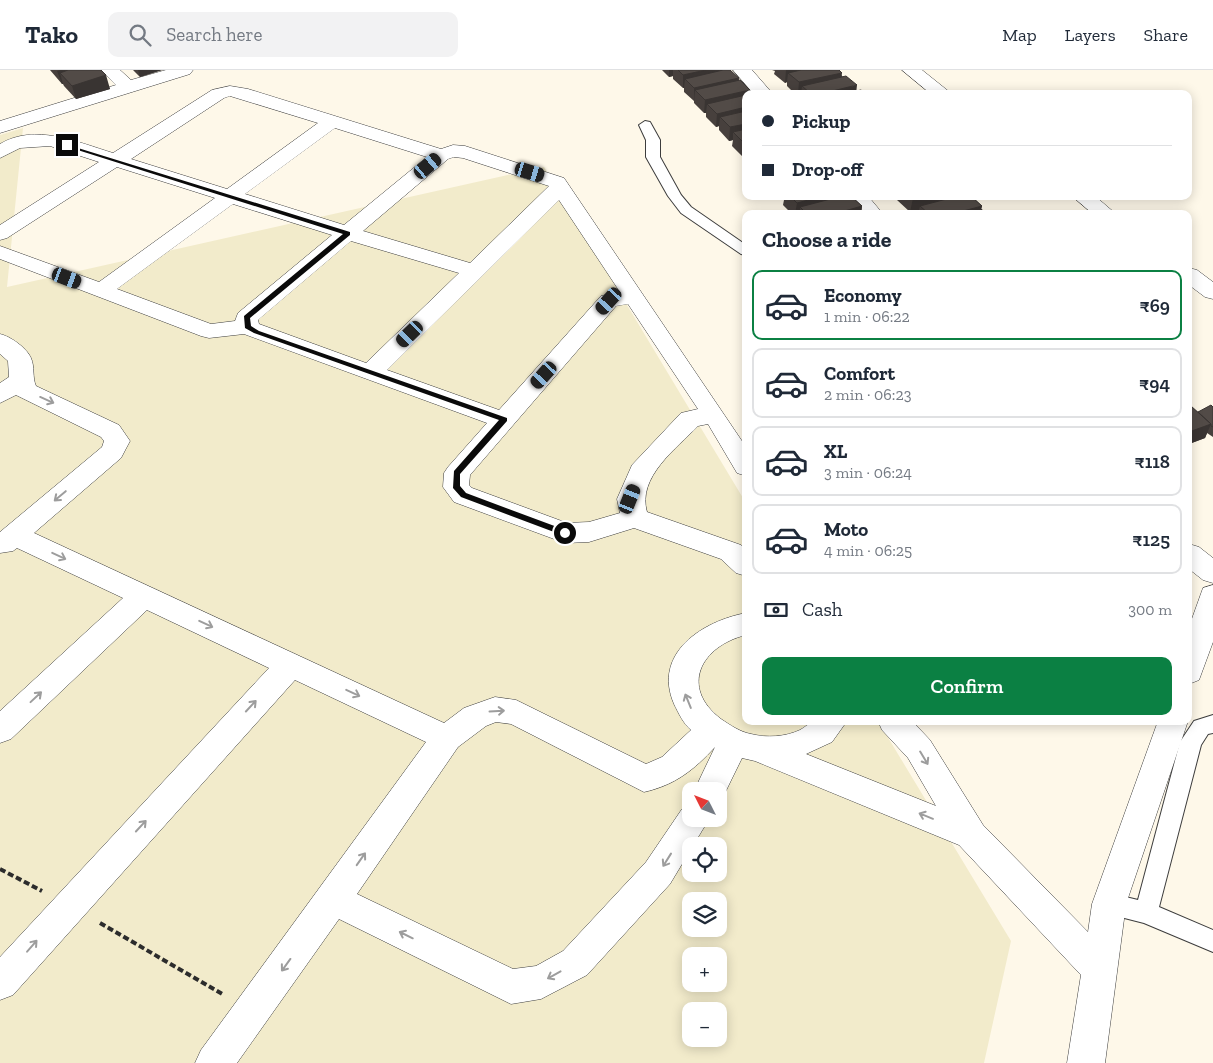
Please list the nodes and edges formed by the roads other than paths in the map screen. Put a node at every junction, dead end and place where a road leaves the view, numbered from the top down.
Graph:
1 (110, 70) edge
2 (184, 70) edge
3 (742, 70) edge
4 (911, 70) edge
5 (129, 88) junction
6 (760, 90) edge
7 (938, 90) edge
8 (333, 121) junction
9 (645, 125) dead end
10 (0, 127) edge
11 (0, 152) edge
12 (441, 155) junction
13 (115, 160) junction
14 (560, 187) junction
15 (228, 196) junction
16 (861, 200) edge
17 (1087, 200) edge
18 (869, 210) edge
19 (1101, 210) edge
20 (348, 233) junction
21 (0, 234) edge
22 (742, 248) edge
23 (0, 252) edge
24 (475, 271) junction
25 (1192, 277) edge
26 (100, 291) junction
27 (1213, 292) edge
28 (634, 296) junction
29 (248, 327) junction
30 (0, 341) edge
31 (371, 372) junction
32 (21, 380) junction
33 (0, 395) edge
34 (716, 418) junction
35 (504, 420) junction
36 (742, 460) edge
37 (635, 518) junction
38 (7, 541) edge
39 (1192, 556) edge
40 (742, 562) edge
41 (1213, 573) edge
42 (144, 596) junction
43 (1213, 596) edge
44 (742, 625) edge
45 (1192, 662) edge
46 (290, 664) junction
47 (1213, 724) edge
48 (828, 725) edge
49 (897, 725) edge
50 (1172, 725) edge
51 (0, 730) edge
52 (447, 738) junction
53 (735, 741) junction
54 (714, 782) edge
55 (687, 828) edge
56 (971, 834) junction
57 (333, 899) junction
58 (1109, 904) junction
59 (1146, 913) junction
60 (1213, 942) edge
61 (1099, 969) junction
62 (0, 983) edge
63 (214, 1063) edge
64 (1086, 1063) edge

1 - 5 street
2 - 5 street
3 - 6 street
4 - 7 street
5 - 10 street
8 - 12 street
8 - 13 street
8 - 15 street
9 - 22 lane
11 - 13 street
12 - 14 street
12 - 20 street
13 - 15 street
13 - 21 street
14 - 24 street
14 - 28 street
15 - 20 street
15 - 26 street
16 - 18 street
17 - 19 street
20 - 24 street
20 - 29 street
23 - 26 street
24 - 31 street
25 - 27 street
26 - 29 street
28 - 34 street
28 - 35 street
29 - 31 street
30 - 32 street
31 - 35 street
32 - 33 street
32 -> 38 street
34 - 36 street
34 - 37 street
35 - 37 street
37 - 40 street
38 -> 42 street
39 - 41 street
42 -> 46 street
51 -> 42 street
43 - 45 street
53 -> 44 street
46 -> 52 street
62 -> 46 street
47 - 59 lane
48 - 53 street
49 -> 56 street
50 - 58 street
52 -> 53 street
57 -> 52 street
53 - 54 street
56 -> 53 street
55 -> 57 street
56 - 61 street
57 -> 63 street
58 - 59 lane
58 - 61 street
59 - 60 lane
61 - 64 street

